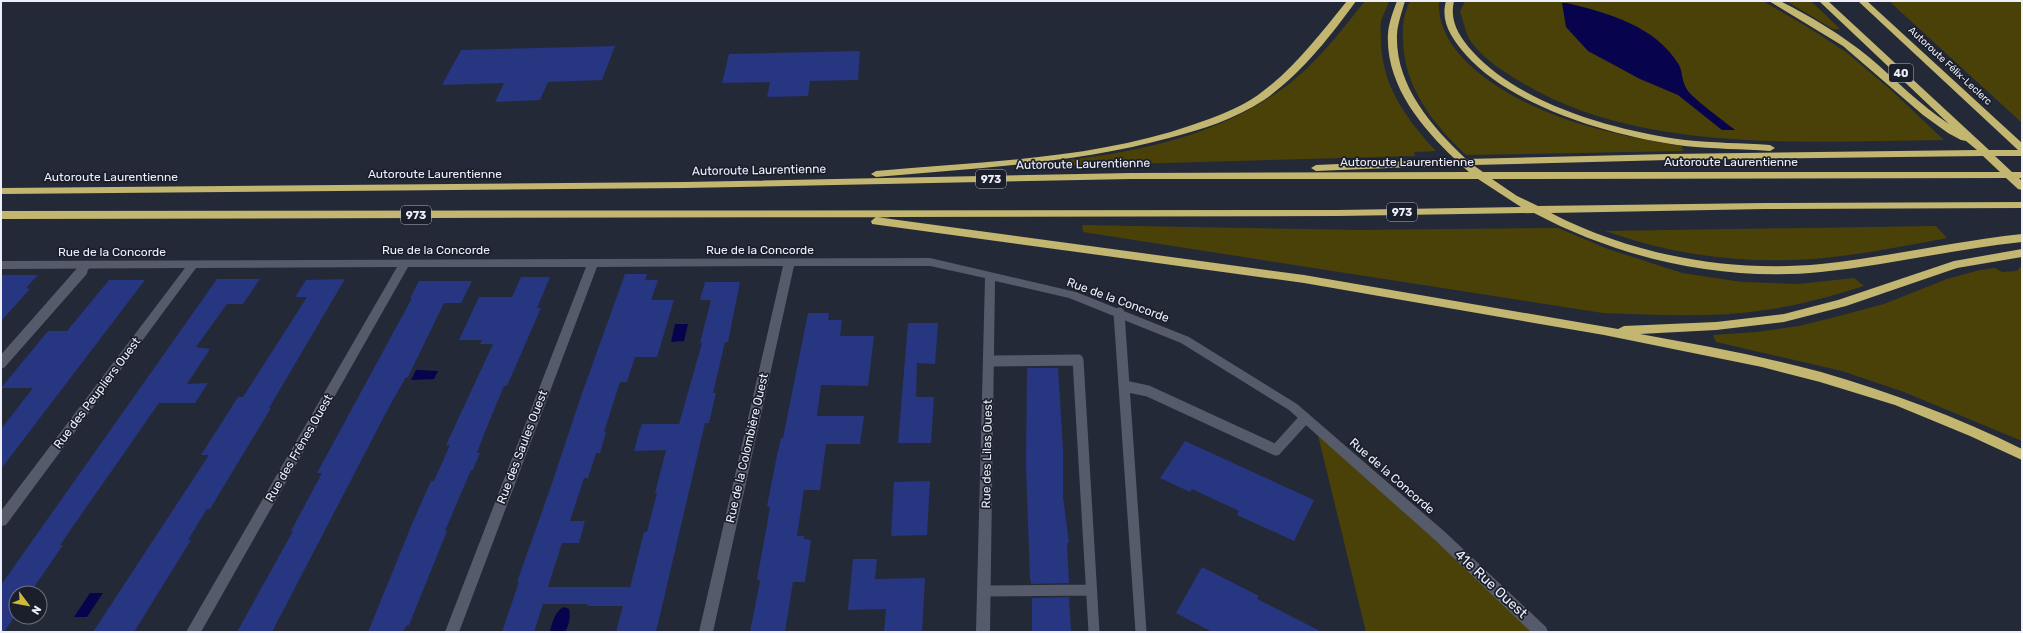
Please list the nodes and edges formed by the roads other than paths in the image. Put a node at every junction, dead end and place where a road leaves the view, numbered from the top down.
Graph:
1 (1352, 1) edge
2 (1401, 1) edge
3 (1450, 1) edge
4 (1773, 1) edge
5 (1823, 1) edge
6 (1862, 1) edge
7 (1979, 145) junction
8 (2022, 148) edge
9 (1827, 153) junction
10 (2022, 153) edge
11 (2022, 175) edge
12 (1131, 176) junction
13 (780, 183) junction
14 (2022, 187) edge
15 (1, 191) edge
16 (2022, 205) edge
17 (1, 215) edge
18 (831, 215) junction
19 (2022, 238) edge
20 (2022, 253) edge
21 (405, 263) junction
22 (593, 263) junction
23 (789, 263) junction
24 (1, 265) edge
25 (87, 265) junction
26 (193, 266) junction
27 (990, 276) junction
28 (1119, 313) junction
29 (1604, 331) junction
30 (989, 361) junction
31 (1, 363) edge
32 (1124, 386) junction
33 (1305, 418) junction
34 (2022, 455) edge
35 (1, 521) edge
36 (1440, 536) joint
37 (1090, 590) junction
38 (984, 591) junction
39 (192, 632) edge
40 (452, 632) edge
41 (706, 632) edge
42 (983, 632) edge
43 (1094, 632) edge
44 (1141, 632) edge
45 (1541, 632) edge

1 - 13 highway
2 - 19 highway
3 - 9 highway
4 - 7 highway
5 - 7 highway, 40
6 - 8 highway, Autoroute Félix-Leclerc / 40
7 - 14 highway, 40
9 - 10 highway
9 - 12 highway
11 - 12 highway, Autoroute Laurentienne / 973
12 - 13 highway, Autoroute Laurentienne / 973
13 - 15 highway, Autoroute Laurentienne / 973
16 - 18 highway, 973
17 - 18 highway, 973
18 - 29 highway
20 - 29 highway
21 - 22 street, Rue de la Concorde
21 - 26 street, Rue de la Concorde
21 - 39 street, Rue des Frênes Ouest
22 - 23 street, Rue de la Concorde
22 - 40 street, Rue des Saules Ouest
23 - 27 street, Rue de la Concorde
23 - 41 street, Rue de la Colombière Ouest
24 - 25 street, Rue de la Concorde
25 - 26 street, Rue de la Concorde
25 - 31 lane
26 - 35 street, Rue des Peupliers Ouest
27 - 28 street, Rue de la Concorde
27 - 30 street, Rue des Lilas Ouest
28 - 32 lane
28 - 33 street, Rue de la Concorde
29 - 34 highway
30 - 37 lane
30 - 38 street, Rue des Lilas Ouest
32 - 33 lane
32 - 44 lane
33 - 36 street, Rue de la Concorde
36 - 45 street, 41e Rue Ouest
37 - 38 lane
37 - 43 lane
38 - 42 street, Rue des Lilas Ouest

